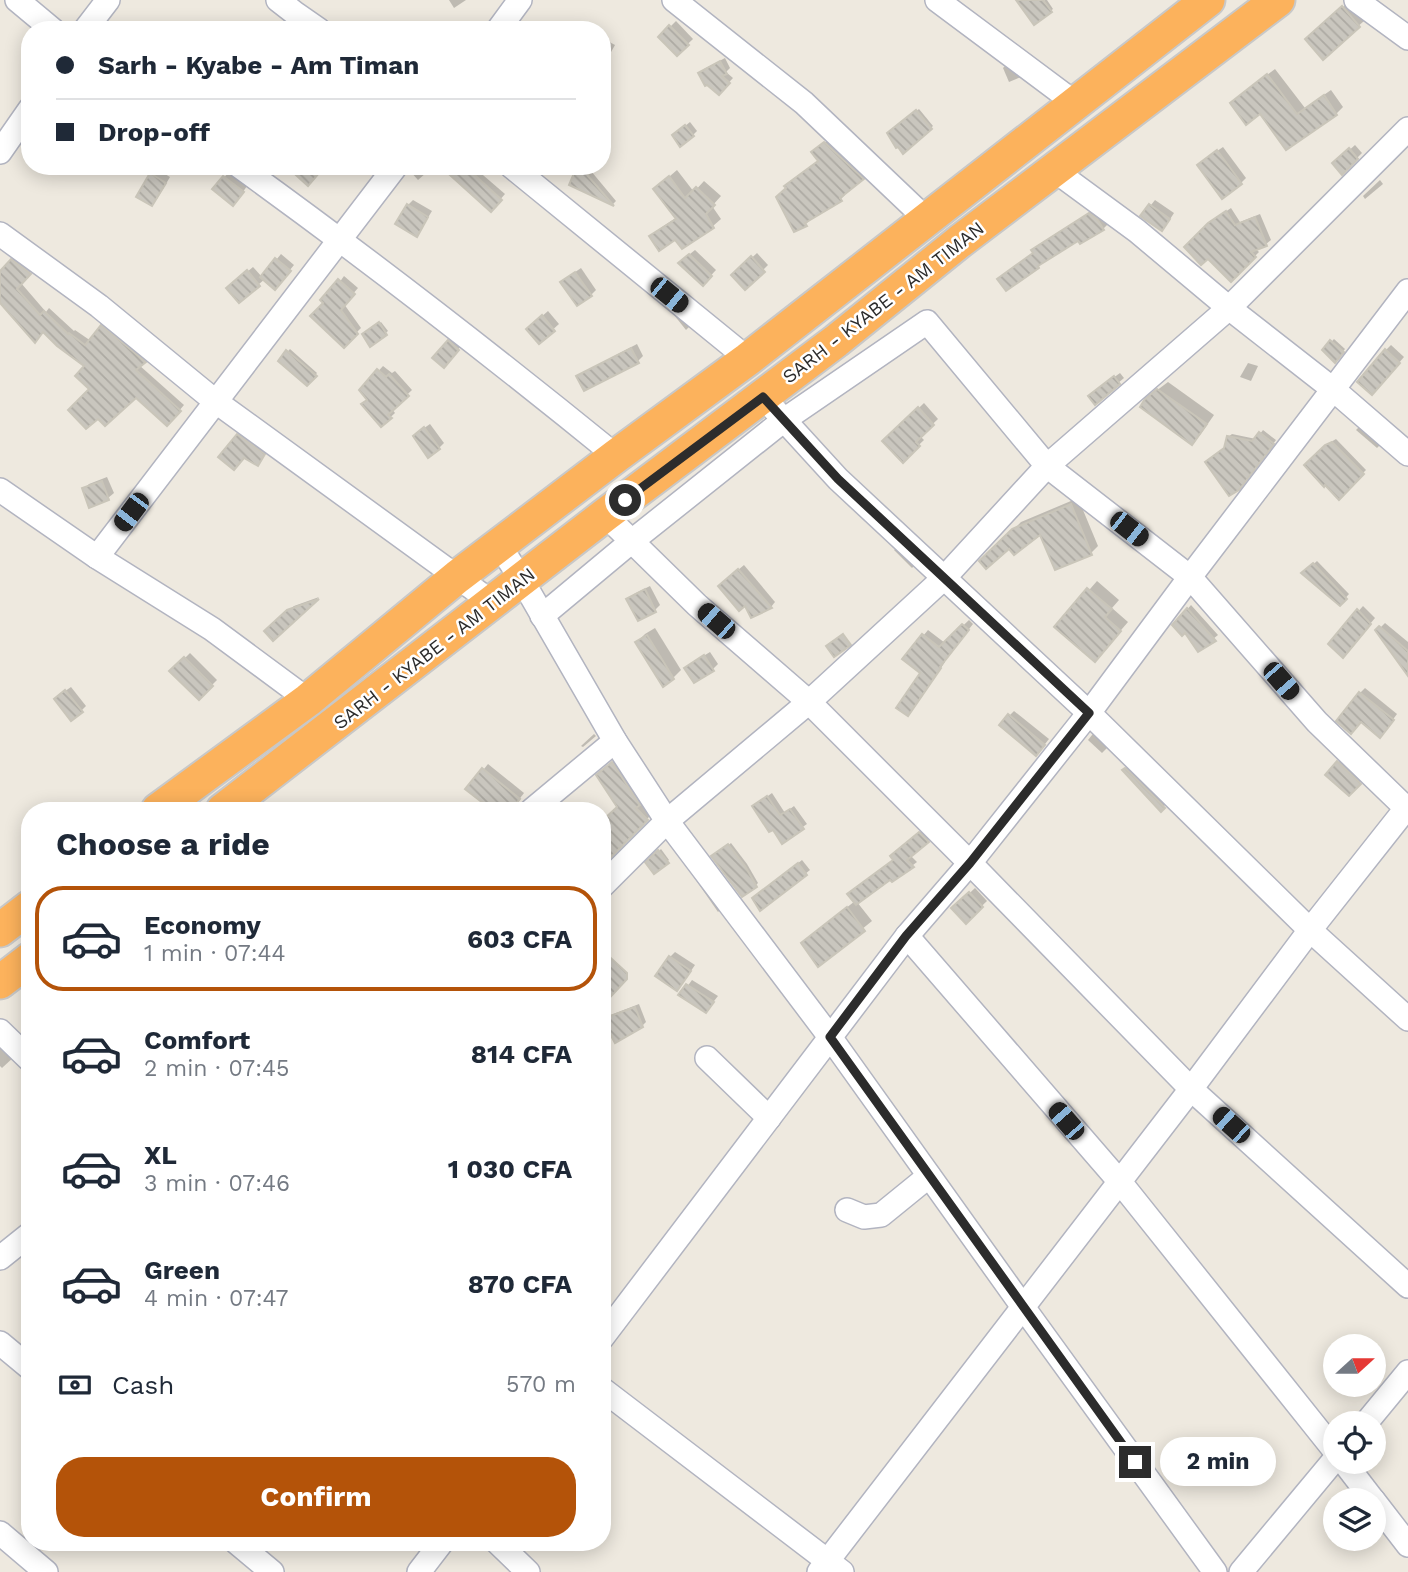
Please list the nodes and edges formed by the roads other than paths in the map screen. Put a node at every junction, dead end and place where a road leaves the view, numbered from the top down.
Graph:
1 (17, 0) edge
2 (108, 0) edge
3 (278, 0) edge
4 (520, 0) edge
5 (674, 0) edge
6 (937, 0) edge
7 (1208, 0) edge
8 (1278, 0) edge
9 (1356, 0) edge
10 (42, 21) edge
11 (92, 21) edge
12 (305, 21) edge
13 (505, 21) edge
14 (1408, 38) edge
15 (1075, 103) junction
16 (21, 122) edge
17 (1408, 129) edge
18 (0, 152) edge
19 (1054, 170) junction
20 (251, 175) edge
21 (389, 175) edge
22 (522, 175) edge
23 (926, 219) junction
24 (0, 234) edge
25 (340, 239) junction
26 (1408, 291) edge
27 (1229, 308) junction
28 (836, 341) junction
29 (748, 359) junction
30 (859, 369) junction
31 (1334, 390) junction
32 (215, 401) junction
33 (773, 408) junction
34 (1408, 454) edge
35 (616, 456) junction
36 (1047, 466) junction
37 (0, 490) edge
38 (605, 515) junction
39 (632, 541) junction
40 (499, 545) junction
41 (97, 557) junction
42 (457, 577) junction
43 (944, 577) junction
44 (1190, 577) junction
45 (522, 580) junction
46 (493, 603) junction
47 (542, 616) junction
48 (308, 700) junction
49 (809, 702) junction
50 (1089, 713) junction
51 (615, 741) junction
52 (169, 802) edge
53 (233, 802) edge
54 (542, 802) edge
55 (1407, 808) edge
56 (667, 821) junction
57 (970, 863) junction
58 (611, 877) edge
59 (21, 914) edge
60 (0, 930) edge
61 (1310, 930) junction
62 (906, 936) junction
63 (21, 966) edge
64 (0, 982) edge
65 (1408, 1019) edge
66 (0, 1031) edge
67 (830, 1037) junction
68 (21, 1051) edge
69 (707, 1058) dead end
70 (1191, 1089) junction
71 (769, 1118) junction
72 (929, 1176) junction
73 (1119, 1182) junction
74 (847, 1210) dead end
75 (21, 1241) edge
76 (0, 1258) edge
77 (1408, 1286) edge
78 (1023, 1307) junction
79 (611, 1326) edge
80 (0, 1343) edge
81 (21, 1360) edge
82 (1408, 1372) edge
83 (611, 1395) edge
84 (1376, 1411) edge
85 (1323, 1436) edge
86 (1323, 1473) edge
87 (1353, 1474) edge
88 (1364, 1488) edge
89 (1386, 1517) edge
90 (0, 1533) edge
91 (1408, 1545) edge
92 (21, 1551) edge
93 (21, 1551) edge
94 (247, 1551) edge
95 (435, 1551) edge
96 (506, 1551) edge
97 (830, 1568) edge
98 (46, 1572) edge
99 (272, 1572) edge
100 (419, 1572) edge
101 (528, 1572) edge
102 (1215, 1572) edge
103 (1241, 1572) edge

1 - 10 street
2 - 11 street
3 - 12 street
4 - 13 street
5 - 23 street
6 - 15 street
7 - 15 highway, SARH - KYABE - AM TIMAN
8 - 19 highway, SARH - KYABE - AM TIMAN
9 - 14 street
15 - 23 highway, SARH - KYABE - AM TIMAN
16 - 18 street
17 - 27 street
19 - 27 street
19 - 28 highway, SARH - KYABE - AM TIMAN
20 - 25 street
21 - 25 street
22 - 29 street
23 - 29 highway, SARH - KYABE - AM TIMAN
24 - 32 street
25 - 32 street
25 - 35 street
26 - 31 street
27 - 31 street
27 - 36 street
28 - 30 street
28 - 33 highway, SARH - KYABE - AM TIMAN
29 - 35 highway, SARH - KYABE - AM TIMAN
30 - 33 street
30 - 36 street
31 - 34 street
31 - 44 street
32 - 41 street
32 - 42 street
33 - 38 highway, SARH - KYABE - AM TIMAN
33 - 39 street
33 - 43 street
35 - 40 highway, SARH - KYABE - AM TIMAN
36 - 43 street
36 - 44 street
37 - 41 street
38 - 39 street
38 - 45 highway, SARH - KYABE - AM TIMAN
39 - 47 street
39 - 49 street
40 - 42 highway, SARH - KYABE - AM TIMAN
40 - 45 street
41 - 48 street
42 - 46 street
42 - 48 highway, SARH - KYABE - AM TIMAN
43 - 49 street
43 - 50 street
44 - 50 street
44 - 55 street
45 - 46 highway, SARH - KYABE - AM TIMAN
45 - 47 street
46 - 53 highway, SARH - KYABE - AM TIMAN
47 - 51 street
48 - 52 highway, SARH - KYABE - AM TIMAN
49 - 56 street
49 - 57 street
50 - 57 street
50 - 61 street
51 - 54 street
51 - 56 street
55 - 61 street
56 - 58 street
56 - 67 street
57 - 62 street
57 - 70 street
59 - 60 highway
61 - 65 street
61 - 70 street
62 - 67 street
62 - 73 street
63 - 64 highway
66 - 68 street
67 - 71 street
67 - 72 street
69 - 71 street
70 - 73 street
70 - 77 street
71 - 79 street
72 - 74 street
72 - 78 street
73 - 78 street
73 - 85 street
75 - 76 street
78 - 97 street
78 - 102 street
80 - 81 street
82 - 84 street
83 - 97 street
86 - 103 street
87 - 88 street
89 - 91 street
90 - 92 street
93 - 98 street
94 - 99 street
95 - 100 street
96 - 101 street

